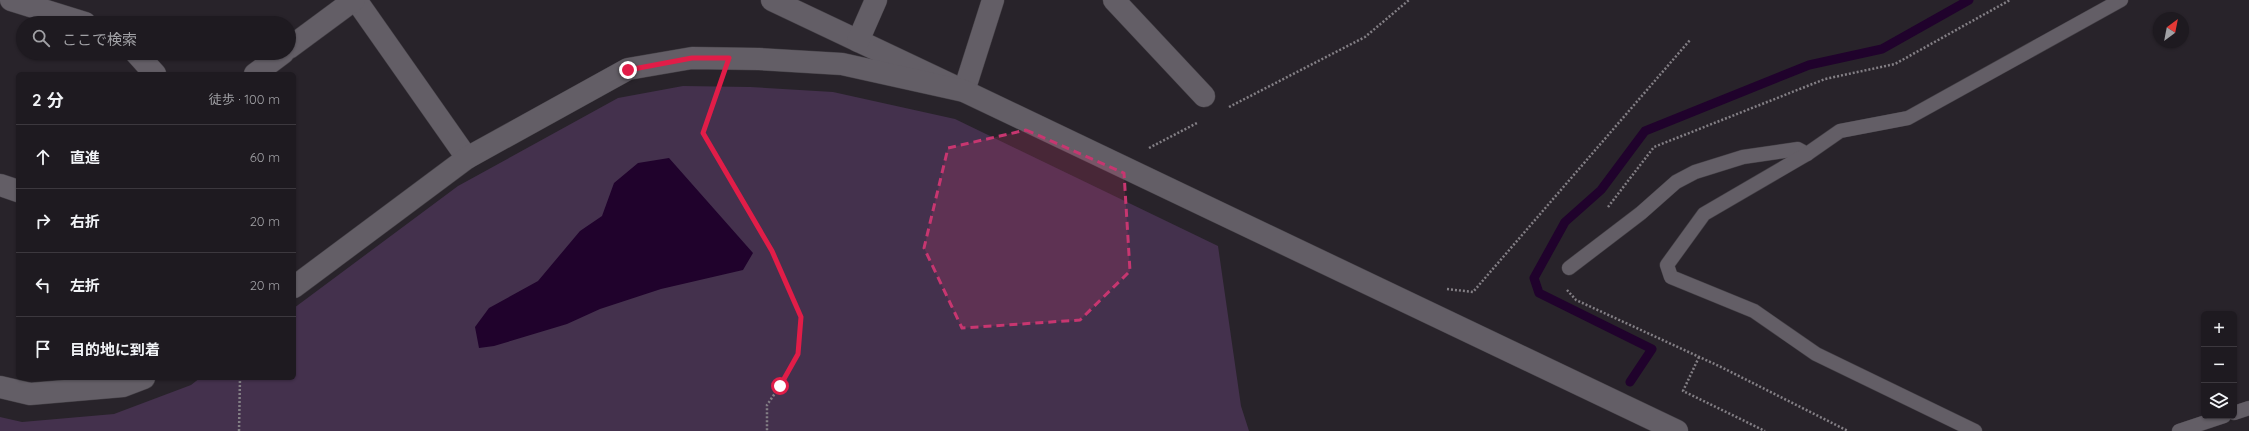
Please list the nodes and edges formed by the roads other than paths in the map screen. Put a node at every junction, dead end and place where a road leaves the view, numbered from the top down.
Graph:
1 (11, 0) edge
2 (355, 0) edge
3 (772, 0) edge
4 (876, 0) edge
5 (993, 0) edge
6 (1114, 0) edge
7 (2121, 0) edge
8 (62, 16) edge
9 (858, 41) junction
10 (296, 43) edge
11 (142, 60) edge
12 (274, 60) edge
13 (153, 72) edge
14 (258, 72) edge
15 (964, 91) junction
16 (1204, 96) dead end
17 (1807, 154) junction
18 (467, 158) junction
19 (0, 185) edge
20 (16, 190) edge
21 (1569, 268) dead end
22 (296, 286) edge
23 (139, 380) edge
24 (0, 387) edge
25 (2249, 408) edge
26 (2237, 412) edge
27 (2218, 419) edge
28 (2200, 428) edge
29 (1677, 431) edge
30 (1975, 431) edge
31 (2179, 431) edge

1 - 8 street
2 - 10 street
2 - 18 street
3 - 9 street
4 - 9 street
5 - 15 street
6 - 16 street
7 - 17 lane
9 - 15 street
11 - 13 street
12 - 14 street
15 - 18 street
15 - 29 street
17 - 21 lane
17 - 30 lane
18 - 22 street
19 - 20 street
23 - 24 street
25 - 26 lane
27 - 28 lane
28 - 31 lane

